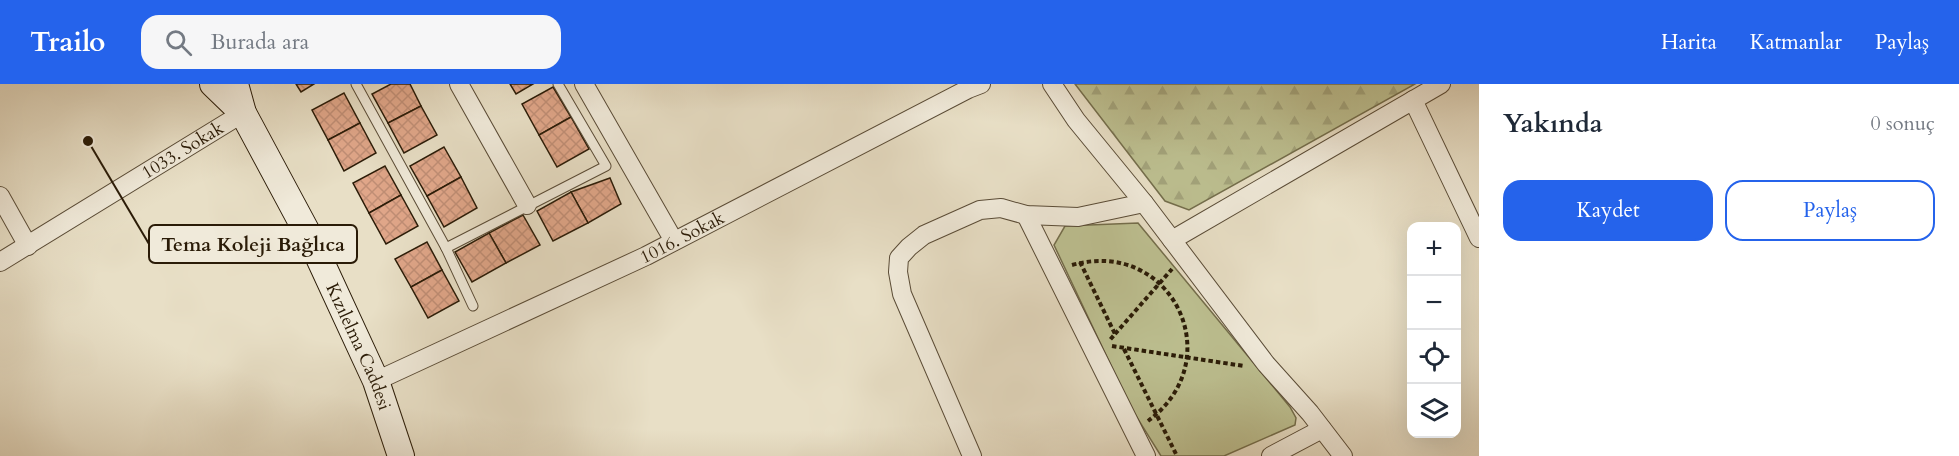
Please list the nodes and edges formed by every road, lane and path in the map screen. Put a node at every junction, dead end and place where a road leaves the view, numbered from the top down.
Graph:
1 (213, 84) edge
2 (235, 84) edge
3 (356, 84) edge
4 (459, 84) edge
5 (558, 84) edge
6 (584, 84) edge
7 (981, 84) edge
8 (1052, 84) edge
9 (1441, 84) edge
10 (1413, 100) junction
11 (243, 113) junction
12 (0, 196) edge
13 (1144, 203) junction
14 (527, 206) junction
15 (1026, 215) junction
16 (1479, 238) edge
17 (1172, 240) junction
18 (674, 241) junction
19 (28, 246) junction
20 (446, 248) junction
21 (1184, 256) junction
22 (0, 262) edge
23 (1080, 262) junction
24 (1055, 272) junction
25 (1160, 283) junction
26 (473, 306) dead end
27 (1115, 334) junction
28 (1124, 348) junction
29 (1187, 358) junction
30 (1272, 370) junction
31 (376, 381) junction
32 (1156, 415) junction
33 (1133, 429) junction
34 (1322, 429) junction
35 (401, 456) edge
36 (972, 456) edge
37 (1146, 456) edge
38 (1177, 456) edge
39 (1272, 456) edge
40 (1342, 456) edge

1 - 11 street, Kızılelma Caddesi
2 - 11 street, Kızılelma Caddesi
3 - 20 lane
4 - 14 street
5 - 14 lane
6 - 18 street
7 - 18 street, 1016. Sokak
8 - 13 street
9 - 10 street
10 - 16 street
10 - 17 street
11 - 19 street, 1033. Sokak
11 - 31 street, Kızılelma Caddesi
12 - 19 street
13 - 15 street
13 - 17 street
14 - 20 lane
15 - 24 street
15 - 36 street
17 - 21 street
18 - 31 street, 1016. Sokak
19 - 22 street, 1033. Sokak
20 - 26 lane
21 - 25 path
21 - 30 street
23 - 24 path
23 - 25 path
23 - 27 path
24 - 33 street
25 - 27 path
25 - 29 path
27 - 28 path
28 - 29 path
28 - 32 path
29 - 30 path
29 - 32 path
30 - 34 street
31 - 35 street, Kızılelma Caddesi
32 - 33 path
32 - 38 path
33 - 37 street
34 - 39 street
34 - 40 street

